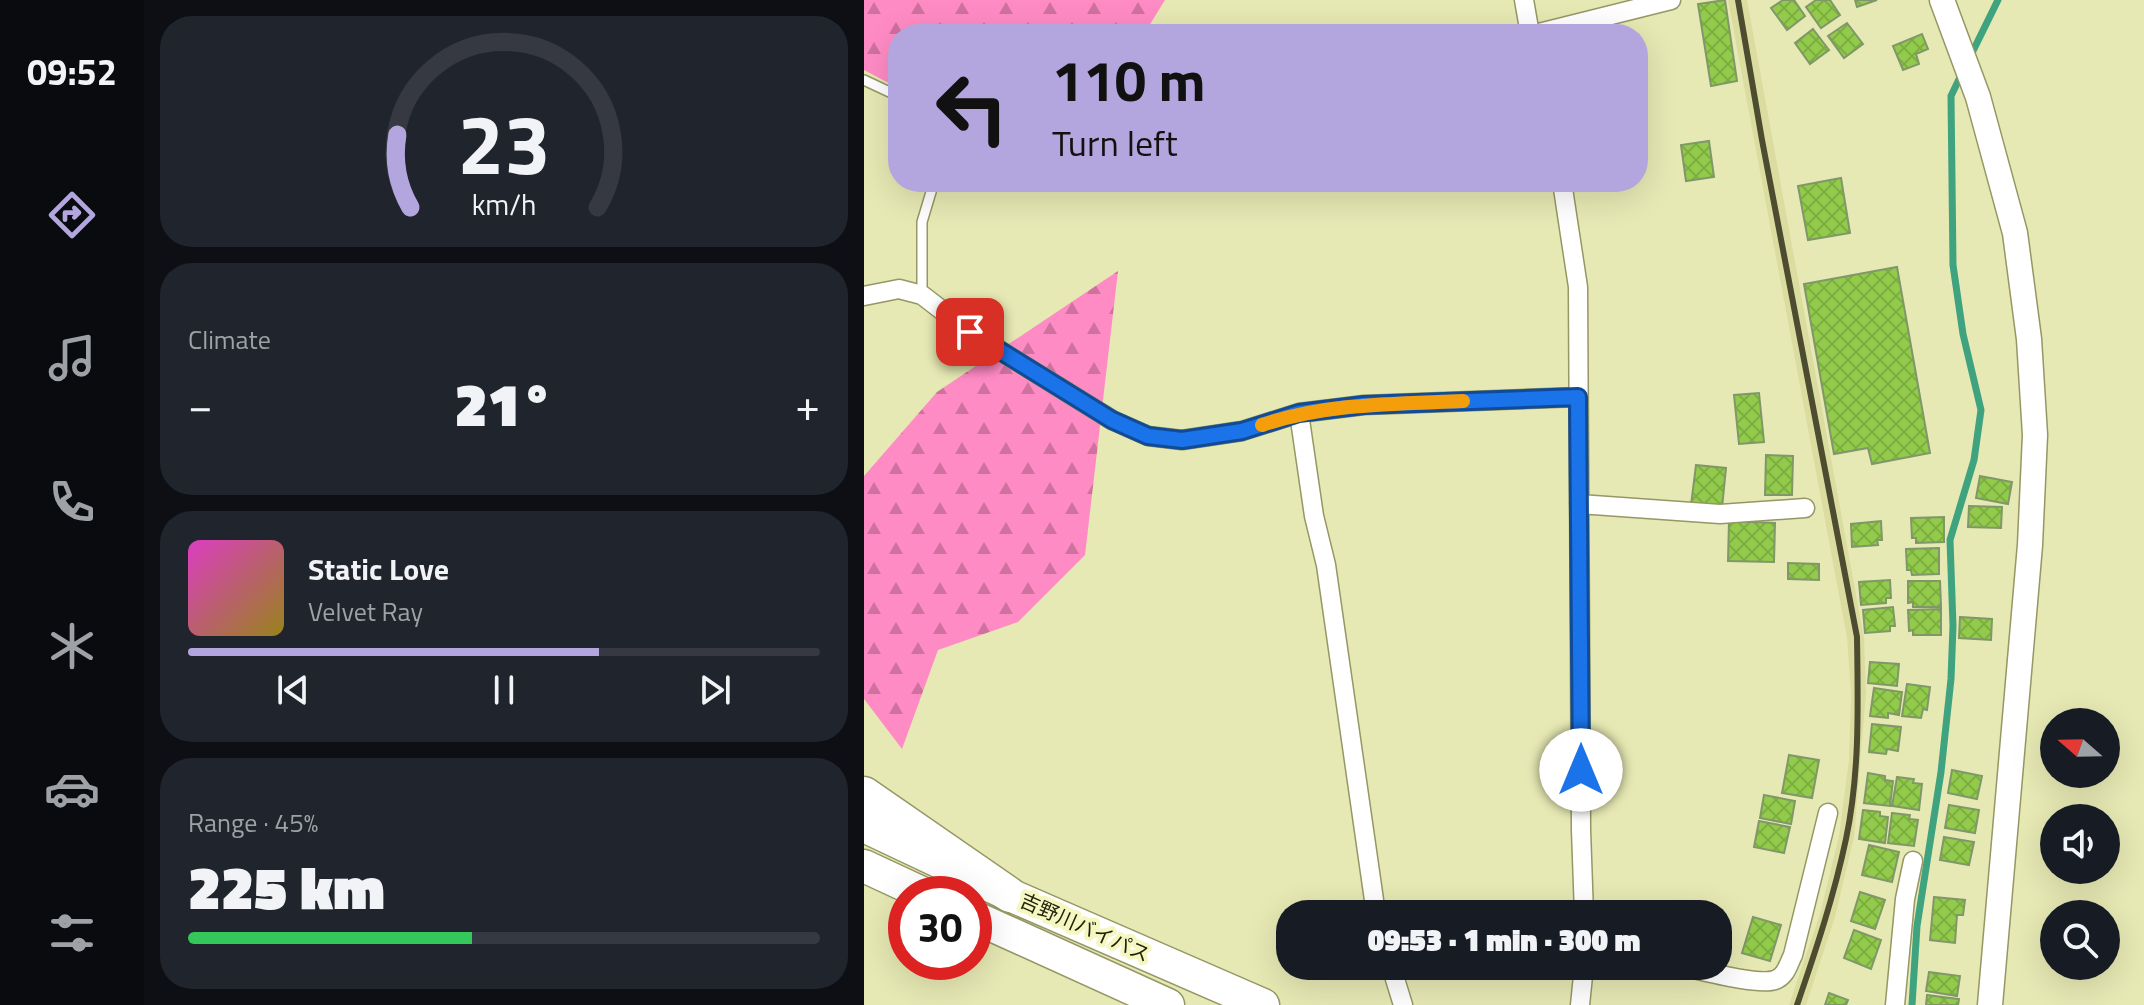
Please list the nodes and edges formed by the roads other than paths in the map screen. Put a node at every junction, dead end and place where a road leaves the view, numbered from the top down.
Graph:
1 (1524, 0) edge
2 (1671, 0) edge
3 (1942, 0) edge
4 (1530, 24) edge
5 (1574, 24) edge
6 (864, 80) edge
7 (888, 91) edge
8 (931, 192) edge
9 (1564, 192) edge
10 (922, 295) junction
11 (864, 296) edge
12 (1578, 397) junction
13 (1299, 413) junction
14 (1579, 504) junction
15 (1805, 508) dead end
16 (864, 794) edge
17 (1828, 813) dead end
18 (864, 826) edge
19 (1913, 861) dead end
20 (864, 866) edge
21 (888, 877) edge
22 (1010, 895) junction
23 (1374, 900) edge
24 (1584, 900) edge
25 (992, 925) edge
26 (1732, 976) edge
27 (1395, 980) edge
28 (1583, 980) edge
29 (1168, 1005) edge
30 (1263, 1005) edge
31 (1403, 1005) edge
32 (1580, 1005) edge
33 (1895, 1005) edge
34 (1990, 1005) edge

1 - 4 street
2 - 5 street
3 - 34 street
6 - 7 lane
8 - 10 lane
9 - 12 street
10 - 11 street
10 - 13 street
12 - 13 street
12 - 14 street
13 - 23 street
14 - 15 street
14 - 24 street
16 - 22 highway
17 - 26 street
18 - 22 highway, 吉野川バイパス
19 - 33 street
20 - 21 highway
22 - 30 highway, 吉野川バイパス
25 - 29 highway, 吉野川バイパス
27 - 31 street
28 - 32 street

